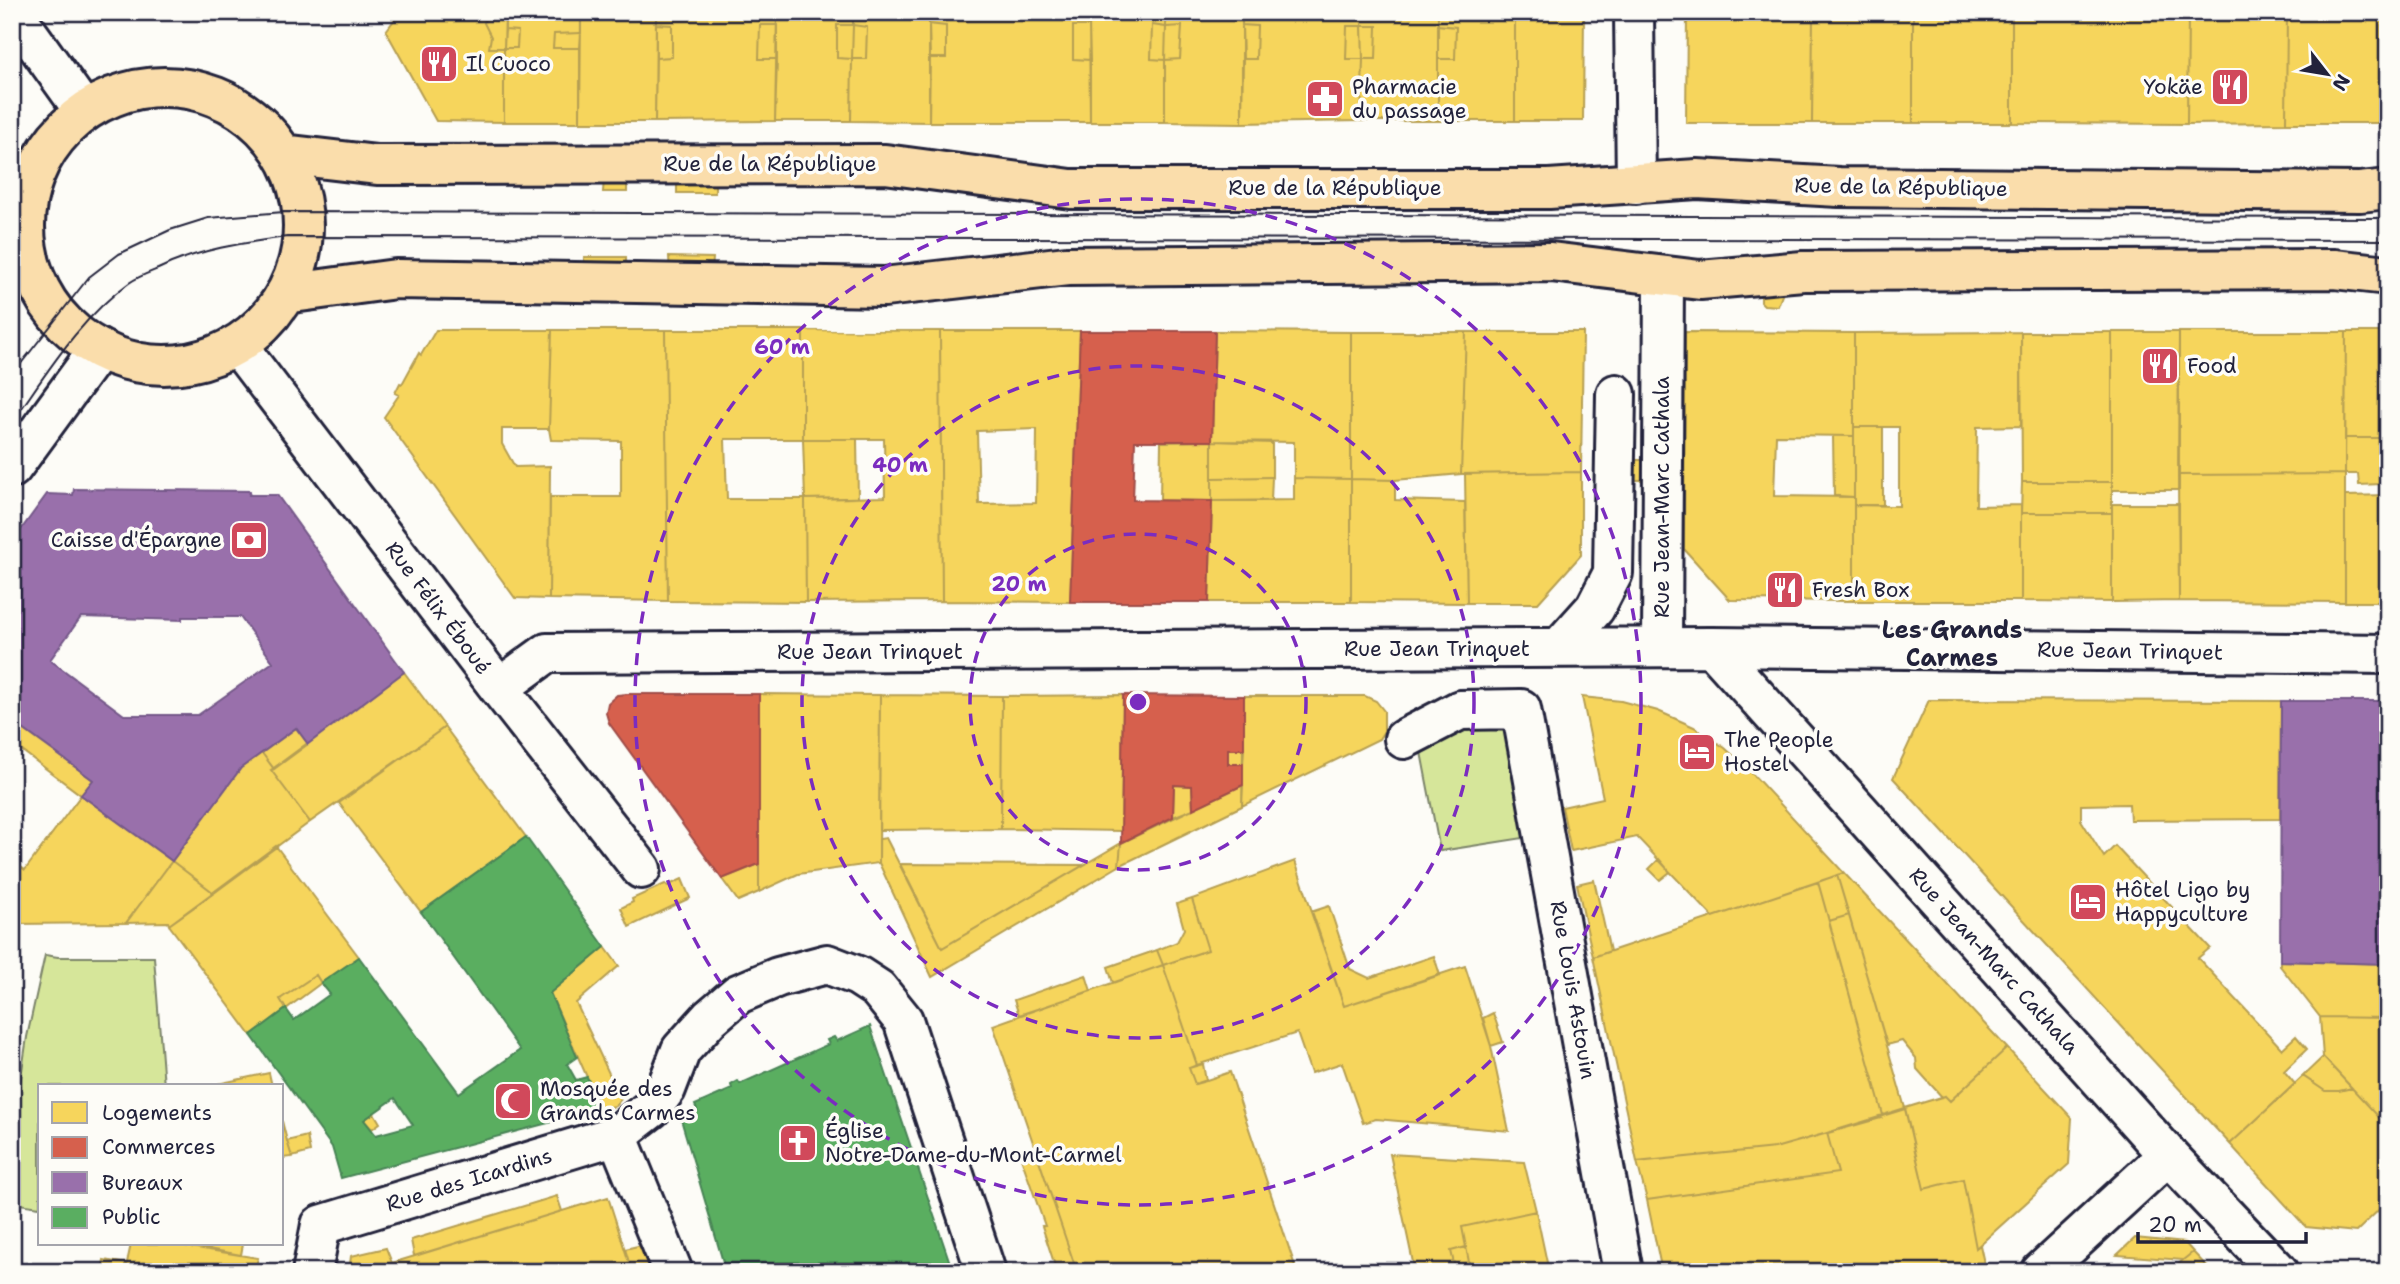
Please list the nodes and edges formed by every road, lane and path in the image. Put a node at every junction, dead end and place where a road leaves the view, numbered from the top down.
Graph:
1 (13, 12) edge
2 (1634, 12) edge
3 (85, 111) junction
4 (284, 154) junction
5 (1636, 184) junction
6 (2388, 189) edge
7 (17, 221) edge
8 (2388, 275) edge
9 (1664, 276) junction
10 (285, 294) junction
11 (237, 345) junction
12 (99, 349) junction
13 (1640, 372) junction
14 (12, 468) edge
15 (1712, 646) junction
16 (1662, 647) junction
17 (1559, 648) junction
18 (2388, 654) edge
19 (499, 688) junction
20 (1404, 739) dead end
21 (641, 869) dead end
22 (617, 1135) junction
23 (2168, 1155) junction
24 (312, 1272) edge
25 (673, 1272) edge
26 (985, 1272) edge
27 (1623, 1272) edge
28 (2041, 1272) edge
29 (2279, 1272) edge

1 - 3 street
2 - 5 street
3 - 4 main road
3 - 7 main road
4 - 5 main road, Rue de la République
4 - 10 main road
5 - 6 main road, Rue de la République
7 - 12 main road
8 - 9 main road
9 - 10 main road
9 - 13 street, Rue Jean-Marc Cathala
10 - 11 main road
11 - 12 main road
11 - 19 street, Rue Félix Éboué
12 - 14 street
13 - 16 street, Rue Jean-Marc Cathala
13 - 17 street
15 - 16 street, Rue Jean Trinquet
15 - 18 street, Rue Jean Trinquet
15 - 23 street, Rue Jean-Marc Cathala
16 - 17 street, Rue Jean Trinquet
17 - 19 street, Rue Jean Trinquet
19 - 21 street, Rue Félix Éboué
20 - 27 street, Rue Louis Astouin
22 - 24 street, Rue des Icardins
22 - 25 street
22 - 26 street
23 - 28 street
23 - 29 street, Rue Jean-Marc Cathala

